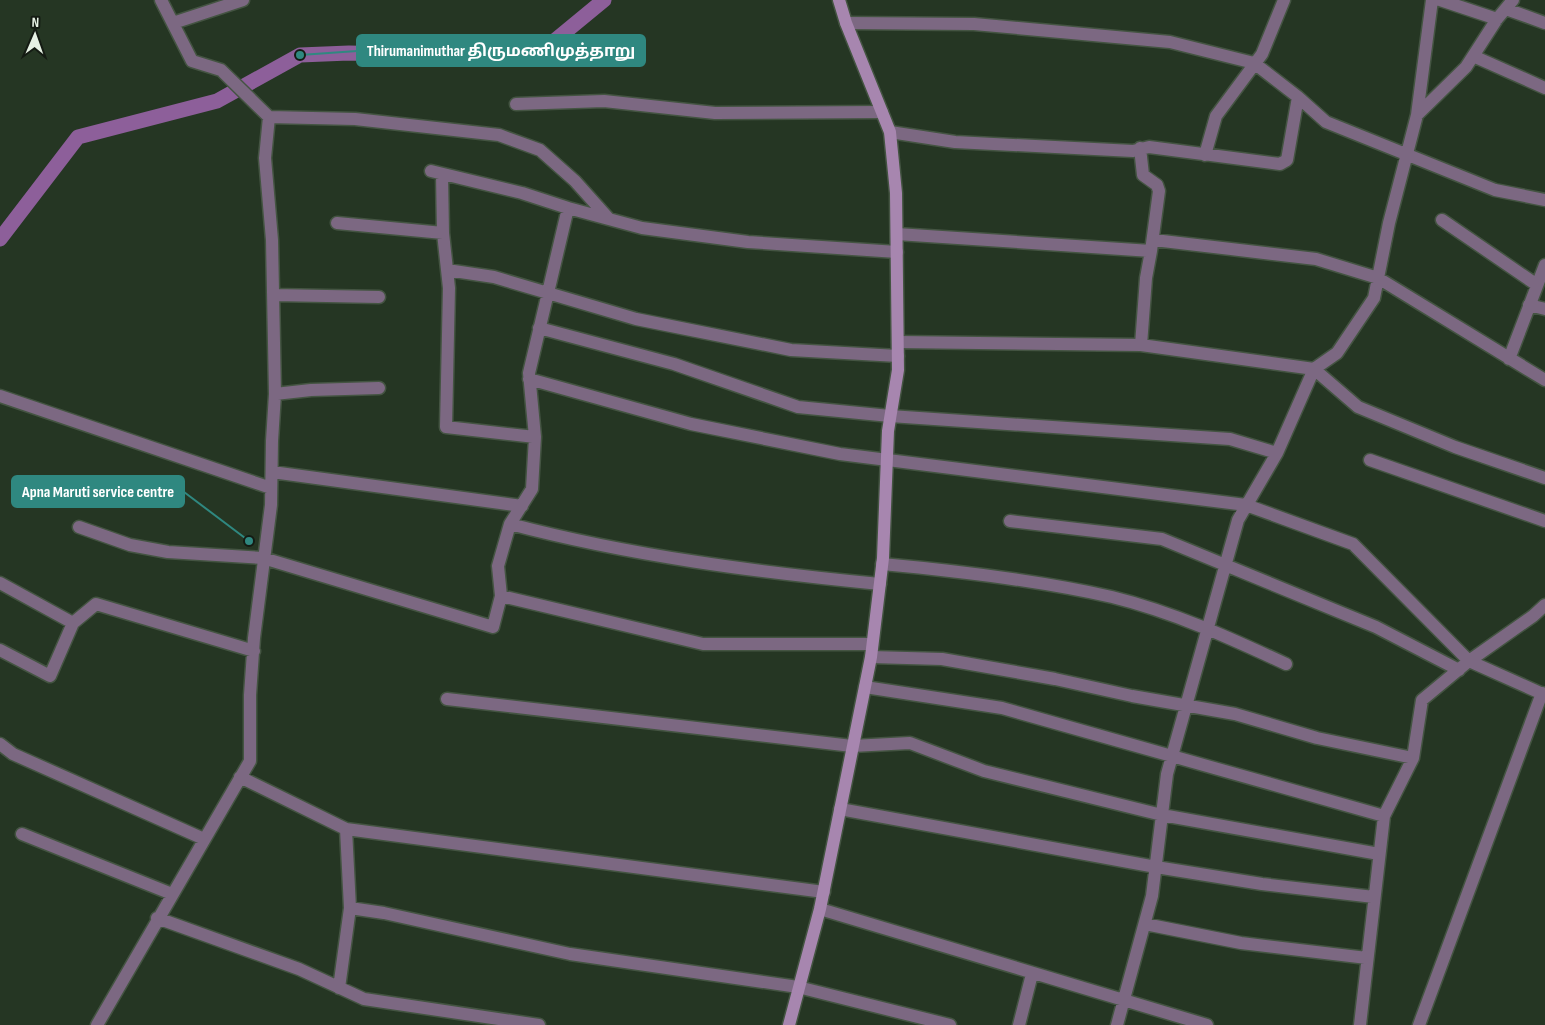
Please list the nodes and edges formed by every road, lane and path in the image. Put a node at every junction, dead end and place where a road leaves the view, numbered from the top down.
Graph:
1 (161, 0) edge
2 (243, 0) edge
3 (839, 0) edge
4 (1284, 0) edge
5 (1432, 0) edge
6 (1440, 0) edge
7 (1510, 4) edge
8 (1497, 20) junction
9 (173, 23) junction
10 (846, 23) junction
11 (1545, 23) edge
12 (1473, 56) junction
13 (1254, 64) junction
14 (1545, 88) edge
15 (1298, 96) junction
16 (516, 104) dead end
17 (882, 112) junction
18 (1417, 115) junction
19 (268, 117) junction
20 (890, 132) junction
21 (1140, 148) junction
22 (1407, 154) junction
23 (1204, 155) junction
24 (1545, 200) edge
25 (568, 208) junction
26 (609, 219) junction
27 (1442, 220) dead end
28 (337, 223) dead end
29 (443, 233) junction
30 (897, 234) junction
31 (1152, 246) junction
32 (897, 252) junction
33 (1545, 265) edge
34 (447, 270) junction
35 (1378, 278) junction
36 (1537, 285) junction
37 (548, 294) junction
38 (274, 295) junction
39 (378, 297) dead end
40 (1529, 305) junction
41 (1545, 309) edge
42 (539, 328) junction
43 (898, 342) junction
44 (1141, 345) junction
45 (898, 356) junction
46 (1509, 359) junction
47 (1314, 369) junction
48 (529, 379) junction
49 (1545, 380) edge
50 (379, 388) dead end
51 (275, 394) junction
52 (0, 397) edge
53 (890, 416) junction
54 (535, 437) junction
55 (1277, 453) junction
56 (1370, 460) dead end
57 (886, 462) junction
58 (272, 472) junction
59 (1545, 478) edge
60 (272, 488) junction
61 (522, 506) junction
62 (1246, 506) junction
63 (1010, 521) dead end
64 (1545, 521) edge
65 (510, 524) junction
66 (79, 527) dead end
67 (264, 558) junction
68 (882, 564) junction
69 (1225, 565) junction
70 (0, 583) edge
71 (880, 584) junction
72 (501, 596) junction
73 (1545, 604) edge
74 (72, 623) junction
75 (1207, 627) junction
76 (872, 644) junction
77 (0, 650) edge
78 (254, 650) junction
79 (871, 658) junction
80 (1468, 661) junction
81 (1286, 664) dead end
82 (1459, 670) junction
83 (865, 686) junction
84 (1544, 694) edge
85 (447, 699) dead end
86 (1185, 706) junction
87 (0, 744) edge
88 (852, 746) junction
89 (1172, 756) junction
90 (1413, 758) junction
91 (240, 777) junction
92 (840, 809) junction
93 (1162, 815) junction
94 (1384, 816) junction
95 (346, 829) junction
96 (22, 834) dead end
97 (204, 839) junction
98 (1379, 854) junction
99 (1156, 867) junction
100 (824, 892) junction
101 (172, 894) junction
102 (1374, 897) junction
103 (350, 908) junction
104 (820, 909) junction
105 (157, 918) junction
106 (1145, 924) junction
107 (1367, 958) junction
108 (1032, 974) junction
109 (798, 986) junction
110 (340, 988) junction
111 (1124, 1001) junction
112 (97, 1025) edge
113 (539, 1025) edge
114 (789, 1025) edge
115 (950, 1025) edge
116 (1018, 1025) edge
117 (1117, 1025) edge
118 (1207, 1025) edge
119 (1360, 1025) edge
120 (1419, 1025) edge

1 - 9 street
2 - 9 street
3 - 10 street
4 - 13 street
5 - 18 street
6 - 8 street
7 - 8 street
7 - 11 street
8 - 12 street
9 - 19 street
10 - 13 street
10 - 17 street
12 - 14 street
12 - 18 street
13 - 15 street
13 - 23 street
15 - 22 street
15 - 23 street
16 - 17 street
17 - 20 street
18 - 22 street
19 - 26 street
19 - 38 street
20 - 21 street
20 - 30 street
21 - 23 street
21 - 31 street
22 - 24 street
22 - 35 street
25 - 26 street
25 - 29 street
25 - 37 street
26 - 32 street
27 - 36 street
28 - 29 street
29 - 34 street
30 - 31 street
30 - 32 street
31 - 35 street
31 - 44 street
32 - 43 street
33 - 36 street
34 - 37 street
34 - 54 street
35 - 46 street
35 - 47 street
36 - 40 street
37 - 42 street
37 - 45 street
38 - 39 street
38 - 51 street
40 - 41 street
40 - 46 street
42 - 48 street
42 - 53 street
43 - 44 street
43 - 45 street
44 - 47 street
45 - 53 street
46 - 49 street
47 - 55 street
47 - 59 street
48 - 54 street
48 - 57 street
50 - 51 street
51 - 58 street
52 - 60 street
53 - 55 street
53 - 57 street
54 - 61 street
55 - 62 street
56 - 64 street
57 - 62 street
57 - 68 street
58 - 60 street
58 - 61 street
60 - 67 street
61 - 65 street
62 - 69 street
62 - 80 street
63 - 69 street
65 - 71 street
65 - 72 street
66 - 67 street
67 - 72 street
67 - 78 street
68 - 71 street
68 - 75 street
69 - 75 street
69 - 82 street
70 - 74 street
71 - 76 street
72 - 76 street
73 - 80 street
74 - 77 street
74 - 78 street
75 - 81 street
75 - 86 street
76 - 79 street
78 - 91 street
79 - 83 street
79 - 86 street
80 - 82 street
80 - 84 street
82 - 90 street
83 - 88 street
83 - 89 street
84 - 120 street
85 - 88 street
86 - 89 street
86 - 90 street
87 - 97 street
88 - 92 street
88 - 93 street
89 - 93 street
89 - 94 street
90 - 94 street
91 - 95 street
91 - 97 street
92 - 99 street
92 - 100 street
93 - 98 street
93 - 99 street
94 - 98 street
95 - 100 street
95 - 103 street
96 - 101 street
97 - 101 street
98 - 102 street
99 - 102 street
99 - 106 street
100 - 104 street
101 - 105 street
102 - 107 street
103 - 109 street
103 - 110 street
104 - 108 street
104 - 109 street
105 - 110 street
105 - 112 street
106 - 107 street
106 - 111 street
107 - 119 street
108 - 111 street
108 - 116 street
109 - 114 street
109 - 115 street
110 - 113 street
111 - 117 street
111 - 118 street

